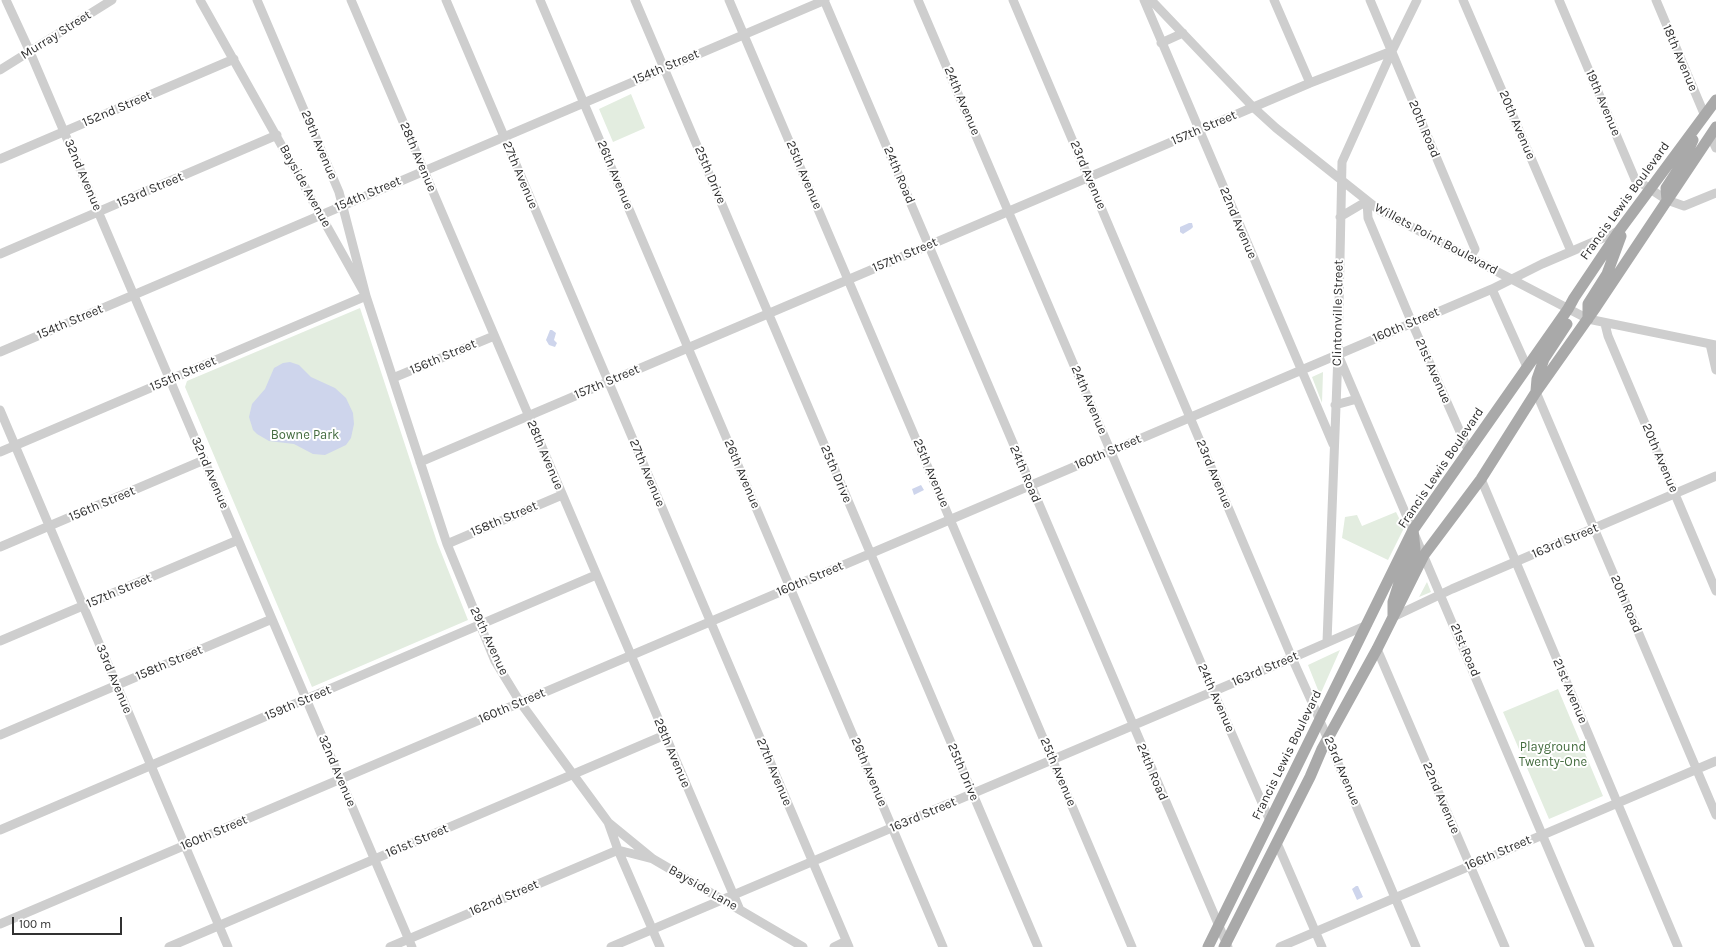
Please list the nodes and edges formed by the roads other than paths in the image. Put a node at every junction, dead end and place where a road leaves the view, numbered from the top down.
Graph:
1 (6, 0) edge
2 (112, 0) edge
3 (200, 0) edge
4 (257, 0) edge
5 (351, 0) edge
6 (446, 0) edge
7 (540, 0) edge
8 (635, 0) edge
9 (729, 0) edge
10 (824, 0) edge
11 (918, 0) edge
12 (1013, 0) edge
13 (1144, 0) edge
14 (1151, 0) edge
15 (1274, 0) edge
16 (1370, 0) edge
17 (1417, 0) edge
18 (1463, 0) edge
19 (1559, 0) edge
20 (1656, 0) edge
21 (1183, 33) junction
22 (744, 34) junction
23 (1161, 43) junction
24 (1392, 51) junction
25 (30, 52) junction
26 (234, 59) junction
27 (664, 68) junction
28 (0, 70) edge
29 (1310, 83) junction
30 (1716, 100) edge
31 (584, 102) junction
32 (1253, 107) junction
33 (1705, 116) junction
34 (1199, 130) junction
35 (1713, 131) edge
36 (64, 132) junction
37 (277, 135) junction
38 (504, 136) junction
39 (1716, 148) edge
40 (0, 159) edge
41 (424, 170) junction
42 (1089, 177) junction
43 (1341, 181) junction
44 (1716, 193) edge
45 (1659, 195) junction
46 (1367, 201) junction
47 (342, 206) junction
48 (1008, 211) junction
49 (99, 212) junction
50 (320, 215) junction
51 (1340, 217) junction
52 (1622, 228) junction
53 (928, 245) junction
54 (1571, 251) junction
55 (0, 254) edge
56 (1470, 257) junction
57 (1512, 279) junction
58 (848, 280) junction
59 (1492, 289) junction
60 (134, 294) junction
61 (366, 296) junction
62 (1568, 310) junction
63 (768, 314) junction
64 (1588, 319) junction
65 (1412, 323) junction
66 (1605, 324) junction
67 (494, 336) junction
68 (1713, 345) edge
69 (688, 348) junction
70 (0, 352) edge
71 (1338, 354) junction
72 (1527, 367) junction
73 (1301, 370) junction
74 (1716, 370) edge
75 (393, 378) junction
76 (170, 379) junction
77 (608, 382) junction
78 (1536, 392) junction
79 (1357, 398) junction
80 (1335, 405) junction
81 (0, 410) edge
82 (528, 416) junction
83 (1191, 417) junction
84 (15, 445) junction
85 (1334, 446) junction
86 (1110, 451) junction
87 (0, 452) edge
88 (1469, 452) junction
89 (204, 460) junction
90 (420, 462) junction
91 (1716, 476) edge
92 (1481, 479) junction
93 (1030, 486) junction
94 (1675, 494) junction
95 (562, 495) junction
96 (951, 520) junction
97 (49, 526) junction
98 (1594, 529) junction
99 (1413, 530) junction
100 (238, 540) junction
101 (447, 544) junction
102 (0, 547) edge
103 (870, 554) junction
104 (1424, 555) junction
105 (1516, 562) junction
106 (596, 575) junction
107 (790, 588) junction
108 (1716, 591) edge
109 (1441, 595) junction
110 (83, 606) junction
111 (1393, 617) junction
112 (272, 619) junction
113 (710, 622) junction
114 (479, 625) junction
115 (1367, 625) junction
116 (0, 641) edge
117 (1327, 642) junction
118 (1377, 649) junction
119 (630, 656) junction
120 (1292, 658) junction
121 (116, 685) junction
122 (1213, 691) junction
123 (306, 699) junction
124 (520, 702) junction
125 (1320, 721) junction
126 (1133, 725) junction
127 (0, 735) edge
128 (664, 735) junction
129 (1328, 738) junction
130 (1053, 759) junction
131 (1716, 761) edge
132 (151, 766) junction
133 (1696, 769) junction
134 (572, 775) junction
135 (340, 779) junction
136 (972, 794) junction
137 (1616, 803) junction
138 (1716, 815) edge
139 (1270, 820) junction
140 (608, 822) junction
141 (893, 828) junction
142 (0, 830) edge
143 (1542, 835) junction
144 (1277, 843) junction
145 (185, 846) junction
146 (618, 850) junction
147 (374, 859) junction
148 (653, 859) junction
149 (812, 862) junction
150 (1470, 865) junction
151 (733, 895) junction
152 (1395, 897) junction
153 (722, 900) junction
154 (740, 910) junction
155 (0, 924) edge
156 (219, 926) junction
157 (1219, 927) junction
158 (652, 929) junction
159 (1315, 932) junction
160 (410, 943) edge
161 (848, 944) edge
162 (1226, 946) edge
163 (168, 947) edge
164 (228, 947) edge
165 (390, 947) edge
166 (611, 947) edge
167 (660, 947) edge
168 (803, 947) edge
169 (834, 947) edge
170 (943, 947) edge
171 (1038, 947) edge
172 (1132, 947) edge
173 (1208, 947) edge
174 (1280, 947) edge
175 (1322, 947) edge
176 (1416, 947) edge
177 (1505, 947) edge
178 (1590, 947) edge
179 (1678, 947) edge

1 - 25 street, 32nd Avenue
2 - 25 street, Murray Street
3 - 26 street, Bayside Avenue
4 - 47 street, 29th Avenue
5 - 41 street, 28th Avenue
6 - 38 street, 27th Avenue
7 - 31 street, 26th Avenue
8 - 27 street, 25th Drive
9 - 22 street, 25th Avenue
10 - 22 street, 154th Street
10 - 53 street, 24th Road
11 - 48 street, 24th Avenue
12 - 42 street, 23rd Avenue
13 - 23 street, 22nd Avenue
14 - 21 street, Willets Point Boulevard
15 - 29 street
16 - 24 street, 20th Road
17 - 24 street, Clintonville Street
18 - 54 street, 20th Avenue
19 - 45 street, 19th Avenue
20 - 33 street, 18th Avenue
21 - 23 street
21 - 32 street, Willets Point Boulevard
22 - 27 street, 154th Street
22 - 58 street, 25th Avenue
23 - 34 street, 22nd Avenue
24 - 29 street, 157th Street
24 - 43 street, Clintonville Street
24 - 56 street, 20th Road
25 - 28 street, Murray Street
25 - 36 street, 32nd Avenue
26 - 36 street, 152nd Street
26 - 37 street, Bayside Avenue
27 - 31 street, 154th Street
27 - 63 street, 25th Drive
29 - 32 street, 157th Street
30 - 33 main road, Francis Lewis Boulevard
31 - 38 street, 154th Street
31 - 69 street, 26th Avenue
32 - 34 street, 157th Street
32 - 43 street, Willets Point Boulevard
33 - 45 main road, Francis Lewis Boulevard
33 - 45 main road
34 - 42 street, 157th Street
34 - 73 street, 22nd Avenue
35 - 39 street
35 - 45 main road, Francis Lewis Boulevard
36 - 40 street, 152nd Street
36 - 49 street, 32nd Avenue
37 - 49 street, 153rd Street
37 - 50 street, Bayside Avenue
38 - 41 street, 154th Street
38 - 77 street, 27th Avenue
41 - 47 street, 154th Street
41 - 67 street, 28th Avenue
42 - 48 street, 157th Street
42 - 83 street, 23rd Avenue
43 - 46 street, Willets Point Boulevard
43 - 51 street, Clintonville Street
44 - 45 street
45 - 52 main road, Francis Lewis Boulevard
45 - 64 main road, Francis Lewis Boulevard
46 - 51 street
46 - 56 street, Willets Point Boulevard
46 - 65 street, 21st Avenue
47 - 50 street, 154th Street
47 - 61 street, 29th Avenue
48 - 53 street, 157th Street
48 - 86 street, 24th Avenue
49 - 55 street, 153rd Street
49 - 60 street, 32nd Avenue
50 - 60 street, 154th Street
50 - 61 street, Bayside Avenue
51 - 71 street, Clintonville Street
52 - 54 street, 160th Street
52 - 62 main road, Francis Lewis Boulevard
52 - 64 main road
53 - 58 street, 157th Street
53 - 93 street, 24th Road
54 - 57 street, 160th Street
56 - 57 street, Willets Point Boulevard
57 - 59 street, 160th Street
57 - 62 street, Willets Point Boulevard
58 - 63 street, 157th Street
58 - 96 street, 25th Avenue
59 - 65 street, 160th Street
59 - 72 street
60 - 70 street, 154th Street
60 - 76 street, 32nd Avenue
61 - 75 street, Bayside Avenue
61 - 76 street, 155th Street
62 - 64 street, Willets Point Boulevard
62 - 72 main road, Francis Lewis Boulevard
62 - 78 main road
63 - 69 street, 157th Street
63 - 103 street, 25th Drive
64 - 66 street, Willets Point Boulevard
64 - 78 main road, Francis Lewis Boulevard
65 - 71 street, 160th Street
65 - 88 street, 21st Avenue
66 - 68 street, Willets Point Boulevard
66 - 94 street, 20th Avenue
67 - 75 street, 156th Street
67 - 82 street, 28th Avenue
68 - 74 street
69 - 77 street, 157th Street
69 - 107 street, 26th Avenue
71 - 73 street, 160th Street
71 - 79 street, 21st Road
71 - 80 street, Clintonville Street
72 - 88 main road, Francis Lewis Boulevard
73 - 83 street, 160th Street
73 - 85 street, 22nd Avenue
75 - 90 street, 29th Avenue
76 - 84 street, 155th Street
76 - 89 street, 32nd Avenue
77 - 82 street, 157th Street
77 - 113 street, 27th Avenue
78 - 92 main road, Francis Lewis Boulevard
78 - 98 street, 20th Road
79 - 80 street
79 - 99 street, 21st Road
80 - 85 street, Clintonville Street
81 - 84 street, 33rd Avenue
82 - 90 street, 157th Street
82 - 95 street, 28th Avenue
83 - 86 street, 160th Street
83 - 120 street, 23rd Avenue
84 - 87 street, 155th Street
84 - 97 street, 33rd Avenue
85 - 117 street, Clintonville Street
86 - 93 street, 160th Street
86 - 122 street, 24th Avenue
88 - 99 main road, Francis Lewis Boulevard
89 - 97 street, 156th Street
89 - 100 street, 32nd Avenue
90 - 101 street, 29th Avenue
91 - 94 street, 163rd Street
92 - 104 main road, Francis Lewis Boulevard
92 - 105 street, 21st Avenue
93 - 96 street, 160th Street
93 - 126 street, 24th Road
94 - 98 street, 163rd Street
94 - 108 street, 20th Avenue
95 - 101 street, 158th Street
95 - 106 street, 28th Avenue
96 - 103 street, 160th Street
96 - 130 street, 25th Avenue
97 - 102 street, 156th Street
97 - 110 street, 33rd Avenue
98 - 105 street, 163rd Street
98 - 133 street, 20th Road
99 - 104 street, 21st Road
99 - 111 main road
99 - 115 main road, Francis Lewis Boulevard
100 - 110 street, 157th Street
100 - 112 street, 32nd Avenue
101 - 114 street, 29th Avenue
103 - 107 street, 160th Street
103 - 136 street, 25th Drive
104 - 109 street, 21st Road
104 - 111 main road, Francis Lewis Boulevard
105 - 109 street, 163rd Street
105 - 137 street, 21st Avenue
106 - 114 street, 159th Street
106 - 119 street, 28th Avenue
107 - 113 street, 160th Street
107 - 141 street, 26th Avenue
109 - 111 street, 163rd Street
109 - 143 street, 21st Road
110 - 116 street, 157th Street
110 - 121 street, 33rd Avenue
111 - 118 main road, Francis Lewis Boulevard
112 - 121 street, 158th Street
112 - 123 street, 32nd Avenue
113 - 119 street, 160th Street
113 - 149 street, 27th Avenue
114 - 123 street, 159th Street
114 - 124 street, 29th Avenue
115 - 117 street, 163rd Street
115 - 125 main road, Francis Lewis Boulevard
117 - 120 street, 163rd Street
118 - 129 main road, Francis Lewis Boulevard
118 - 150 street, 22nd Avenue
119 - 124 street, 160th Street
119 - 128 street, 28th Avenue
120 - 122 street, 163rd Street
120 - 125 street, 23rd Avenue
121 - 127 street, 158th Street
121 - 132 street, 33rd Avenue
122 - 126 street, 163rd Street
122 - 139 street, 24th Avenue
123 - 132 street, 159th Street
123 - 135 street, 32nd Avenue
124 - 134 street, 29th Avenue
124 - 135 street, 160th Street
125 - 129 street, 23rd Avenue
125 - 139 main road, Francis Lewis Boulevard
126 - 130 street, 163rd Street
126 - 157 street, 24th Road
128 - 134 street, 161st Street
128 - 151 street, 28th Avenue
129 - 144 main road, Francis Lewis Boulevard
129 - 152 street, 23rd Avenue
130 - 136 street, 163rd Street
130 - 172 street, 25th Avenue
131 - 133 street, 166th Street
132 - 142 street, 159th Street
132 - 145 street, 33rd Avenue
133 - 137 street, 166th Street
133 - 138 street, 20th Road
134 - 140 street, 29th Avenue
134 - 147 street, 161st Street
135 - 145 street, 160th Street
135 - 147 street, 32nd Avenue
136 - 141 street, 163rd Street
136 - 171 street, 25th Drive
137 - 143 street, 166th Street
137 - 179 street, 21st Avenue
139 - 157 main road, Francis Lewis Boulevard
140 - 146 street, 29th Avenue
140 - 148 street, Bayside Lane
141 - 149 street, 163rd Street
141 - 170 street, 26th Avenue
143 - 150 street, 166th Street
143 - 178 street, 21st Road
144 - 159 street
144 - 162 main road, Francis Lewis Boulevard
145 - 155 street, 160th Street
145 - 156 street, 33rd Avenue
146 - 148 street
146 - 158 street, 29th Avenue
146 - 160 street, 162nd Street
147 - 156 street, 161st Street
147 - 160 street, 32nd Avenue
148 - 153 street, Bayside Lane
149 - 151 street, 163rd Street
149 - 161 street, 27th Avenue
150 - 152 street, 166th Street
150 - 177 street, 22nd Avenue
151 - 153 street, 163rd Street
151 - 154 street, 28th Avenue
152 - 159 street, 166th Street
152 - 176 street, 23rd Avenue
153 - 154 street, Bayside Lane
153 - 158 street, 163rd Street
154 - 168 street, Bayside Lane
156 - 163 street, 161st Street
156 - 164 street, 33rd Avenue
157 - 162 street, 24th Road
157 - 173 main road, Francis Lewis Boulevard
158 - 166 street, 163rd Street
158 - 167 street, 29th Avenue
159 - 174 street, 166th Street
159 - 175 street
160 - 165 street, 162nd Street
161 - 169 street

